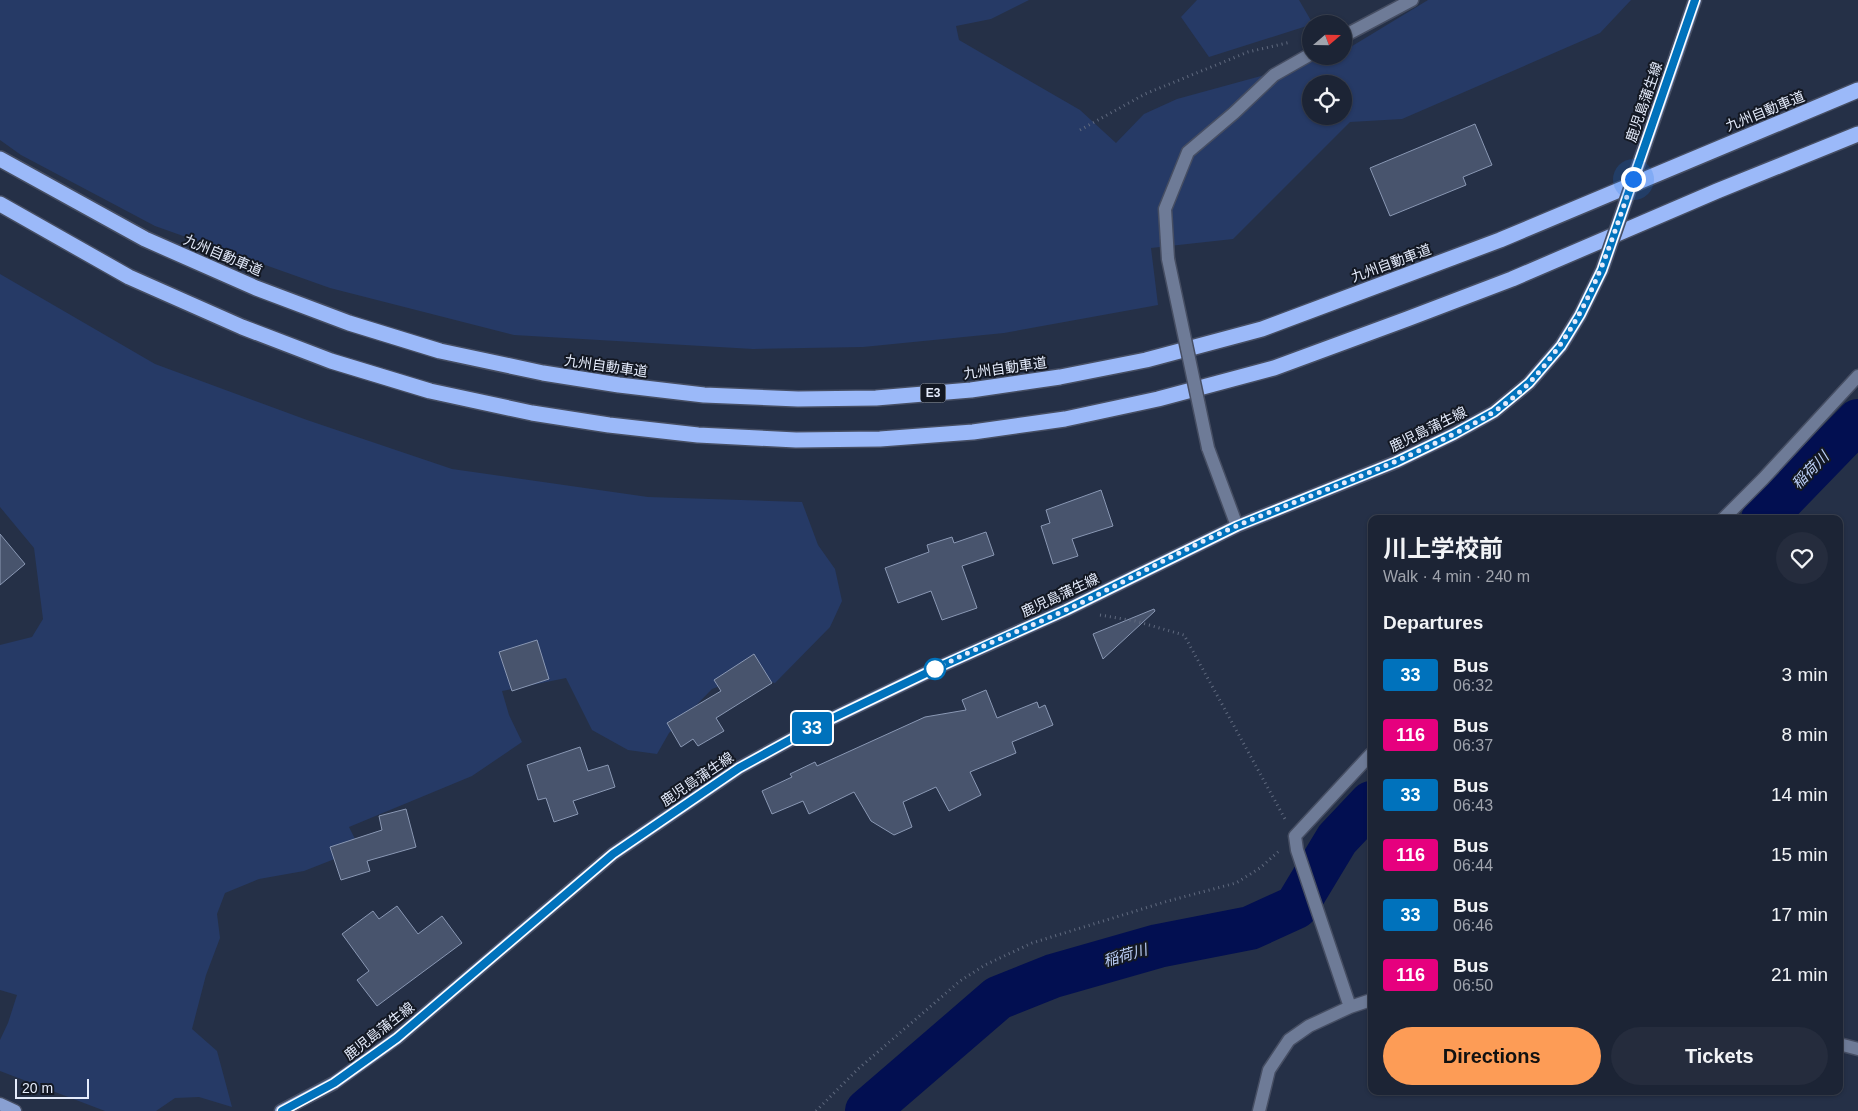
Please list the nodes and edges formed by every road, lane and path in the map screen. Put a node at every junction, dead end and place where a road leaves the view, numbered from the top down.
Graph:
1 (1412, 0) edge
2 (1695, 0) edge
3 (1352, 31) edge
4 (1293, 42) dead end
5 (1302, 59) edge
6 (1858, 90) edge
7 (1080, 130) dead end
8 (1858, 134) edge
9 (0, 159) edge
10 (0, 204) edge
11 (1858, 376) edge
12 (1727, 515) edge
13 (1237, 526) junction
14 (1066, 610) junction
15 (1368, 757) edge
16 (1295, 836) junction
17 (1368, 1001) edge
18 (1350, 1007) junction
19 (1843, 1045) edge
20 (1858, 1049) edge
21 (0, 1104) edge
22 (15, 1111) edge
23 (282, 1111) edge
24 (816, 1111) edge
25 (1260, 1111) edge

1 - 3 street
2 - 13 main road, 鹿児島蒲生線, bridge
4 - 7 path
5 - 13 street, bridge
6 - 9 highway, 九州自動車道 / E3
8 - 10 highway
11 - 12 street
13 - 14 main road, 鹿児島蒲生線
14 - 16 path
14 - 23 main road, 鹿児島蒲生線
15 - 16 street
16 - 18 street
16 - 24 path
17 - 18 street
18 - 25 street
19 - 20 street
21 - 22 main road

